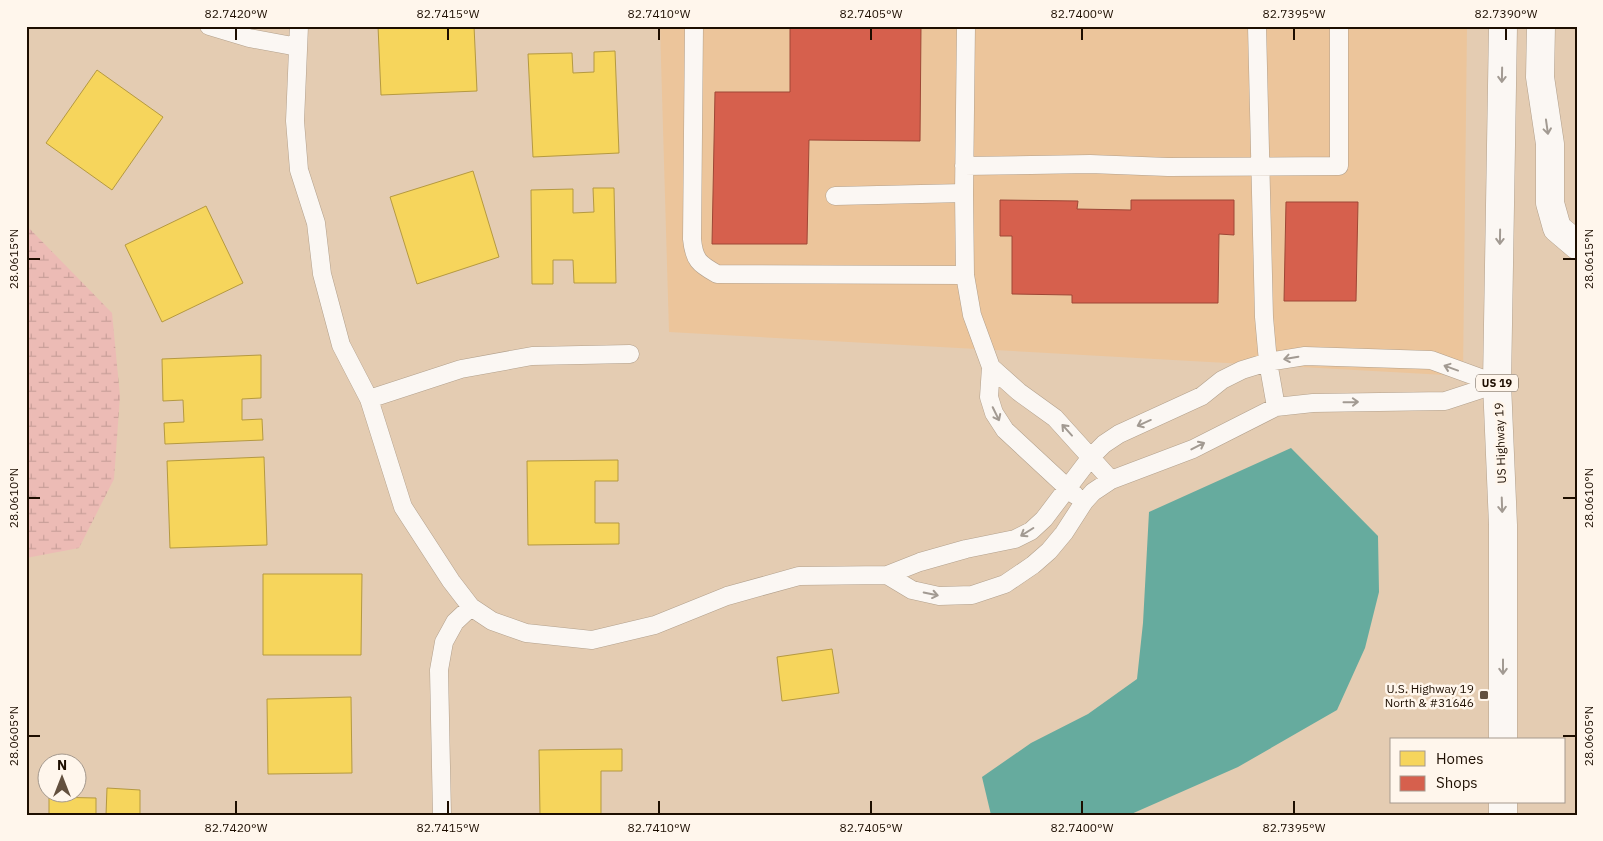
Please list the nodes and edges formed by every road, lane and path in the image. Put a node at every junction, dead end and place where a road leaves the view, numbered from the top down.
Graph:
1 (209, 26) edge
2 (299, 26) edge
3 (694, 26) edge
4 (966, 26) edge
5 (1257, 26) edge
6 (1339, 26) edge
7 (1503, 26) edge
8 (1541, 26) edge
9 (298, 47) junction
10 (964, 166) junction
11 (1260, 166) junction
12 (964, 193) junction
13 (835, 196) dead end
14 (1577, 245) edge
15 (965, 275) junction
16 (630, 354) dead end
17 (1268, 362) junction
18 (991, 367) junction
19 (1497, 384) junction
20 (369, 399) junction
21 (1276, 407) junction
22 (1090, 457) junction
23 (1111, 480) junction
24 (1067, 488) junction
25 (1084, 502) junction
26 (887, 575) junction
27 (470, 607) junction
28 (1503, 738) edge
29 (442, 815) edge

1 - 9 lane
2 - 9 lane
3 - 15 lane
4 - 10 lane
5 - 11 lane
6 - 11 lane
7 -> 19 highway, US Highway 19 / US 19
8 -> 14 highway
9 - 20 lane
10 - 11 lane
10 - 12 lane
11 - 17 lane
12 - 13 lane
12 - 15 lane
15 - 18 lane
16 - 20 lane
19 -> 17 lane
17 - 21 lane
17 -> 22 lane
22 -> 18 lane
18 -> 24 lane
21 -> 19 lane
19 -> 28 highway, US Highway 19 / US 19
20 - 27 lane
23 -> 21 lane
22 - 23 lane
22 - 24 lane
23 - 25 lane
24 - 25 lane
24 -> 26 lane
26 -> 25 lane
26 - 27 lane
27 - 29 lane

